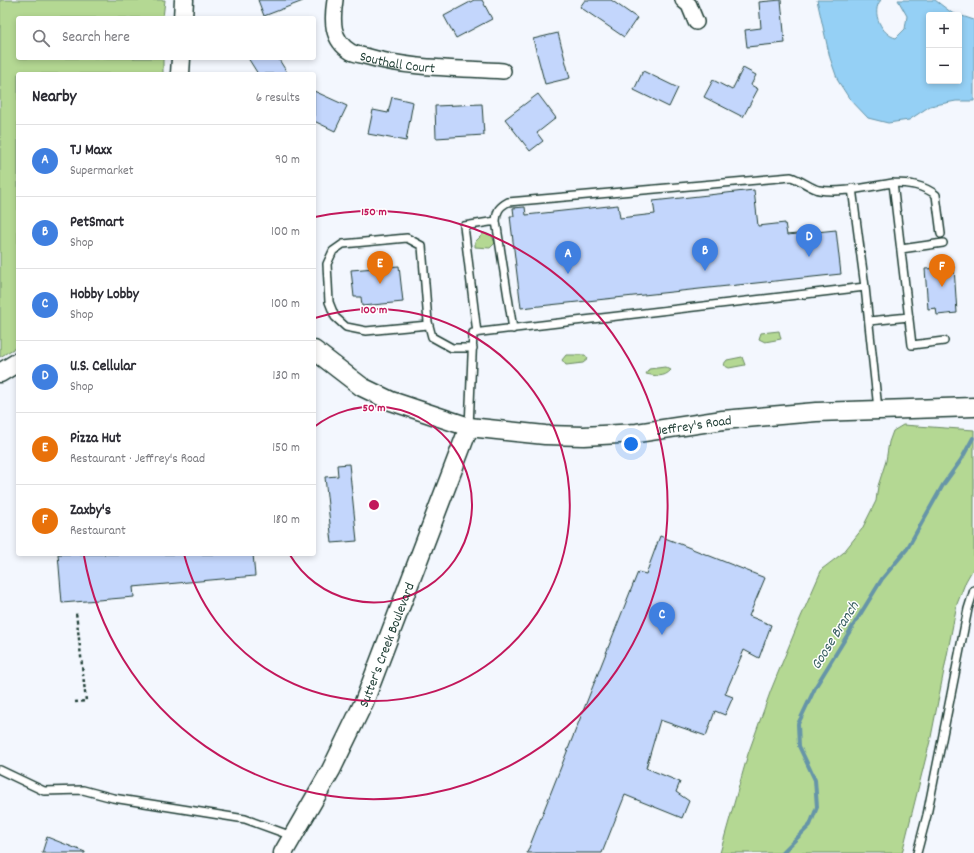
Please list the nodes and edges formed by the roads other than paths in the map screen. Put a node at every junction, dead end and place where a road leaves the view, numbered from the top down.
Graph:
1 (184, 0) edge
2 (335, 0) edge
3 (683, 0) edge
4 (183, 16) edge
5 (696, 22) dead end
6 (181, 60) edge
7 (503, 71) dead end
8 (180, 72) edge
9 (893, 183) junction
10 (852, 188) junction
11 (496, 220) junction
12 (941, 234) dead end
13 (943, 243) dead end
14 (901, 249) junction
15 (865, 287) junction
16 (909, 317) junction
17 (869, 321) junction
18 (428, 325) junction
19 (513, 330) junction
20 (478, 333) junction
21 (944, 341) dead end
22 (473, 348) junction
23 (316, 352) edge
24 (16, 363) edge
25 (0, 373) edge
26 (974, 407) edge
27 (878, 410) junction
28 (469, 427) junction
29 (974, 590) edge
30 (0, 770) edge
31 (292, 836) junction
32 (283, 853) edge
33 (917, 853) edge

1 - 4 street
2 - 7 street, Southall Court
3 - 5 street
6 - 8 street
9 - 10 lane
9 - 12 lane
9 - 14 lane
10 - 11 lane
10 - 15 lane
11 - 19 lane
11 - 20 lane
13 - 14 lane
14 - 16 lane
15 - 17 lane
15 - 19 lane
16 - 17 lane
16 - 21 lane
17 - 27 lane
18 - 18 lane
18 - 22 lane
19 - 20 lane
20 - 22 lane
22 - 28 lane
23 - 28 street, Jeffrey's Road
24 - 25 street
26 - 27 street, Jeffrey's Road
27 - 28 street, Jeffrey's Road
28 - 31 street, Sutter's Creek Boulevard
29 - 33 lane
30 - 31 lane
31 - 32 street, Sutter's Creek Boulevard

